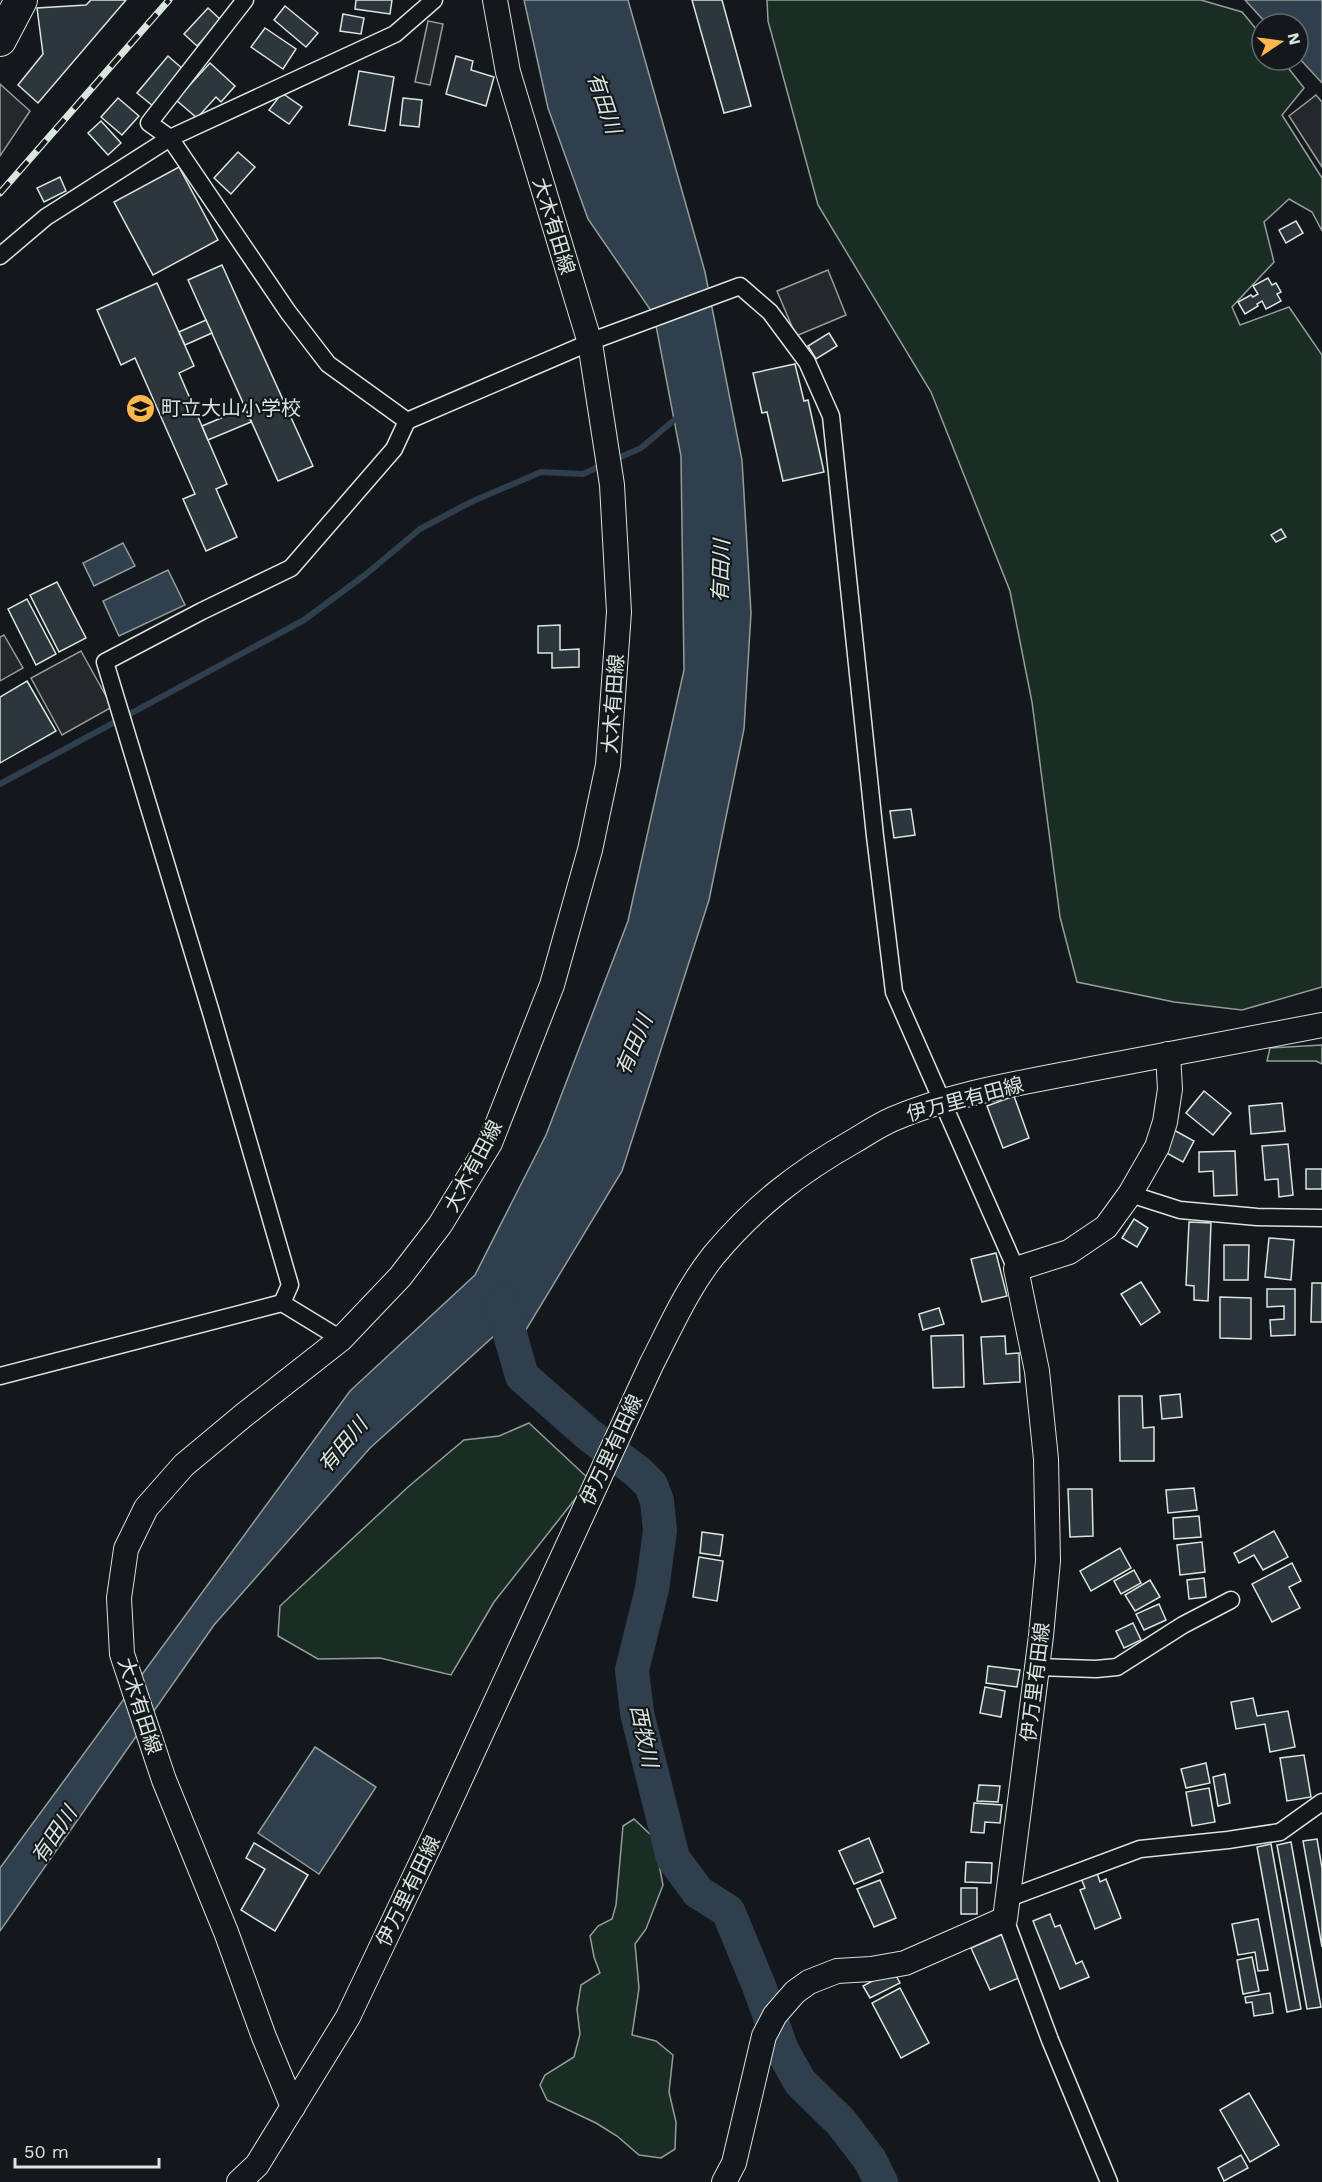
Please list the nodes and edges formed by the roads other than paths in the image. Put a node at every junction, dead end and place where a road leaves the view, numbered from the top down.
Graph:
1 (21, 0) edge
2 (244, 0) edge
3 (434, 0) edge
4 (495, 0) edge
5 (0, 40) edge
6 (170, 138) junction
7 (0, 256) edge
8 (590, 343) junction
9 (407, 421) junction
10 (1322, 1025) edge
11 (1168, 1054) junction
12 (941, 1102) junction
13 (1130, 1194) junction
14 (1322, 1218) edge
15 (1016, 1269) junction
16 (282, 1303) junction
17 (341, 1340) junction
18 (0, 1376) edge
19 (1231, 1600) dead end
20 (1037, 1667) junction
21 (1322, 1802) edge
22 (1007, 1908) junction
23 (292, 2107) junction
24 (239, 2182) edge
25 (724, 2182) edge
26 (1109, 2182) edge

1 - 5 highway
2 - 6 street
3 - 6 street
4 - 8 main road, 大木有田線
6 - 7 street
6 - 9 street
8 - 9 street
8 - 12 street
8 - 17 main road, 大木有田線
9 - 16 street
10 - 11 main road, 伊万里有田線
11 - 12 main road, 伊万里有田線
11 - 13 main road
12 - 15 street
12 - 23 main road, 伊万里有田線
13 - 14 street
13 - 15 main road
15 - 20 main road, 伊万里有田線
16 - 17 street
16 - 18 street
17 - 23 main road, 大木有田線
19 - 20 street
20 - 22 main road, 伊万里有田線
21 - 22 street
22 - 25 main road
22 - 26 street
23 - 24 main road

